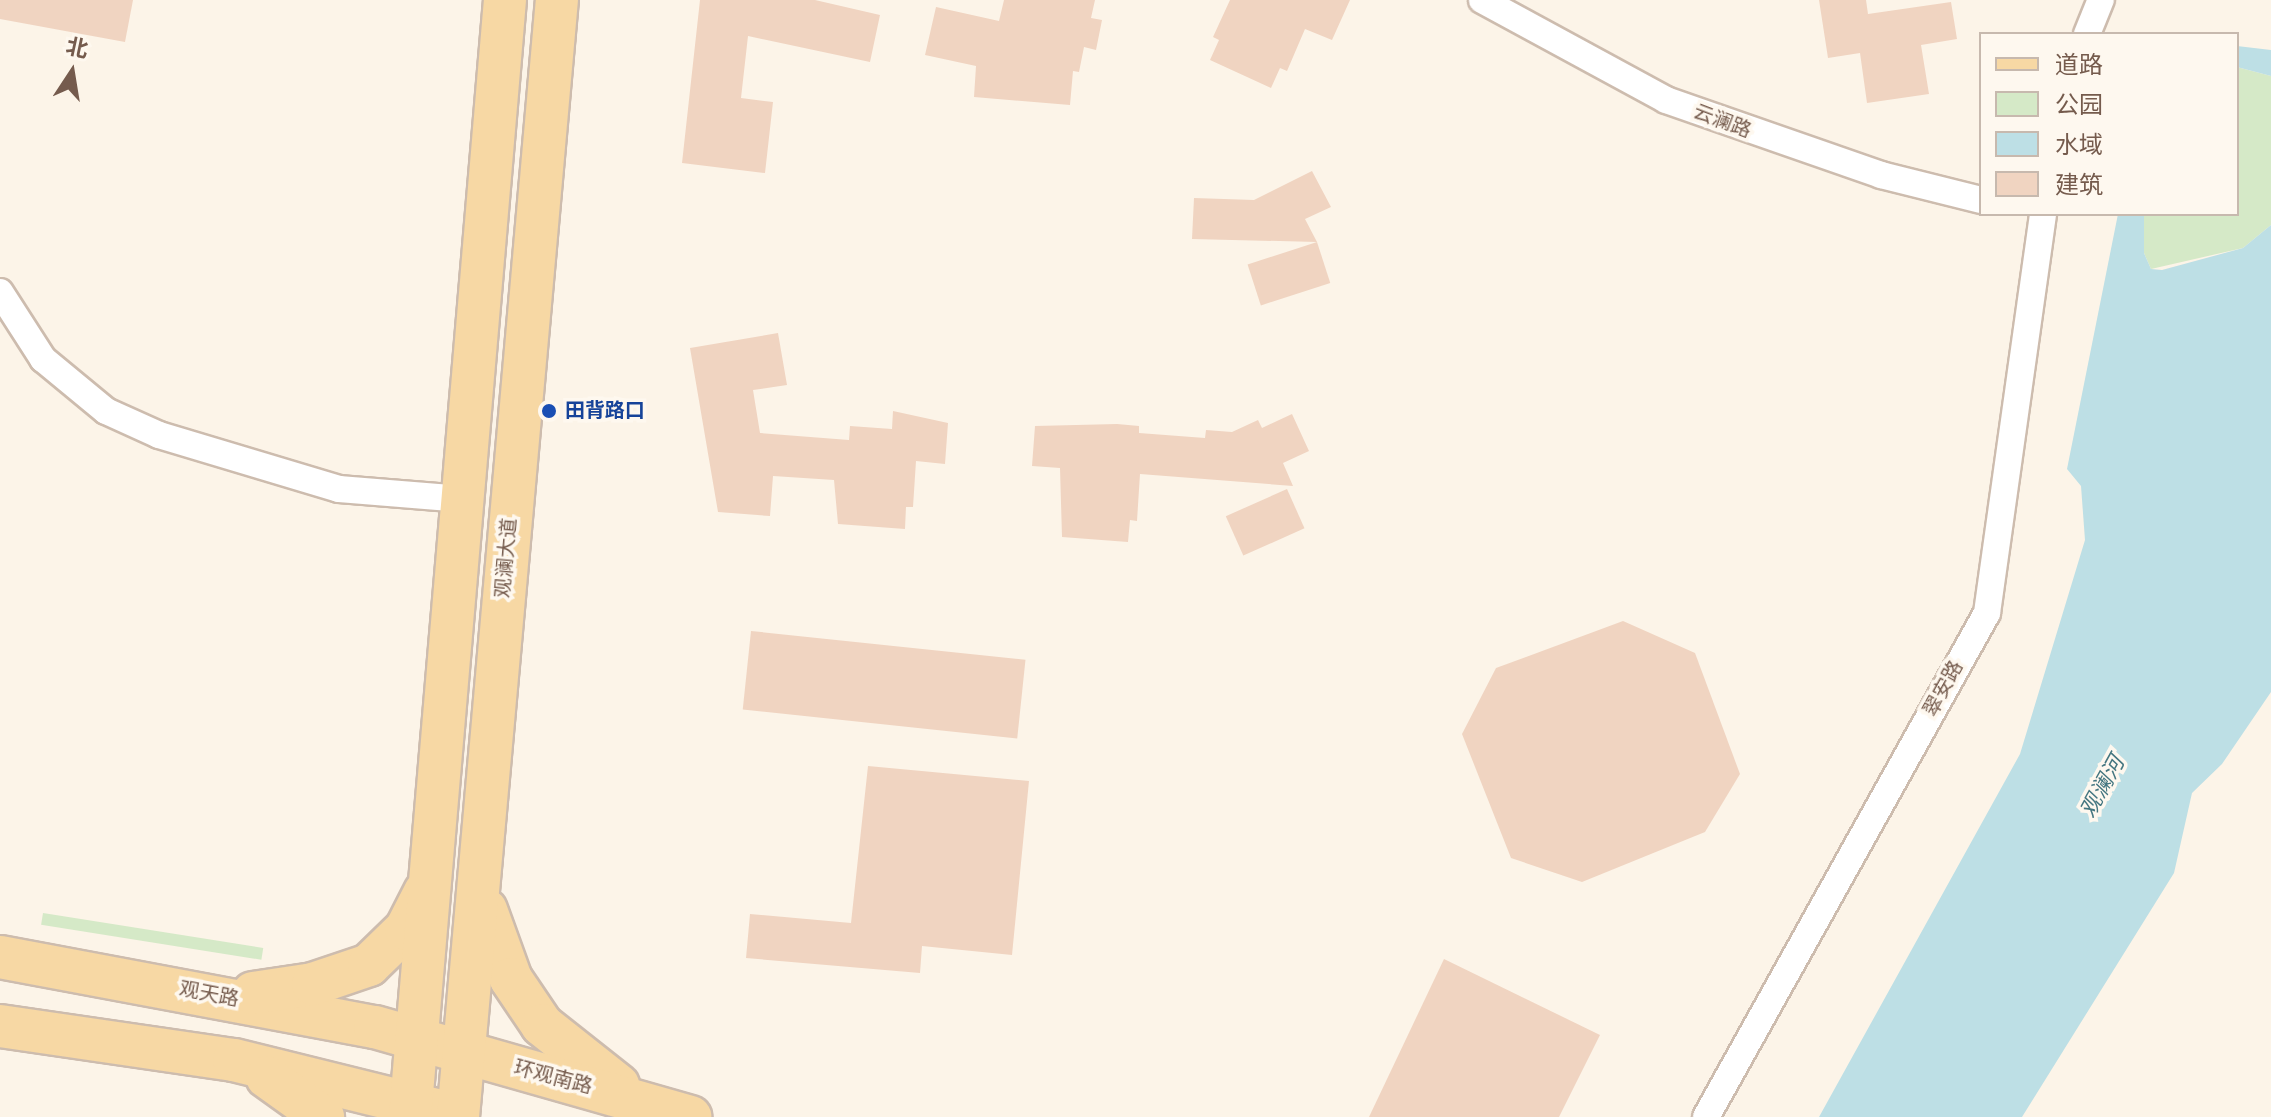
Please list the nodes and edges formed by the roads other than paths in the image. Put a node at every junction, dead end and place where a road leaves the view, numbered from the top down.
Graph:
1 (505, 0) edge
2 (557, 0) edge
3 (1482, 0) edge
4 (2101, 0) edge
5 (2088, 32) edge
6 (1979, 200) edge
7 (2040, 216) edge
8 (0, 292) edge
9 (463, 499) junction
10 (433, 868) junction
11 (480, 885) junction
12 (0, 957) edge
13 (194, 992) junction
14 (0, 1026) edge
15 (417, 1037) junction
16 (465, 1051) junction
17 (234, 1060) junction
18 (641, 1101) junction
19 (410, 1110) edge
20 (323, 1117) edge
21 (459, 1117) edge
22 (690, 1117) edge
23 (1706, 1117) edge

1 - 9 main road
2 - 11 main road, 观澜大道
3 - 6 street, 云澜路
4 - 5 street
7 - 23 street, 翠安路
8 - 9 street
9 - 10 main road
10 - 13 main road
10 - 15 main road
11 - 16 main road, 观澜大道
11 - 18 main road
12 - 13 main road, 观天路
13 - 15 main road, 观天路
14 - 17 main road
15 - 16 main road, 环观南路
15 - 19 main road
16 - 18 main road, 环观南路
16 - 21 main road, 观澜大道
17 - 19 main road
17 - 20 main road
18 - 22 main road, 环观南路
19 - 21 main road

